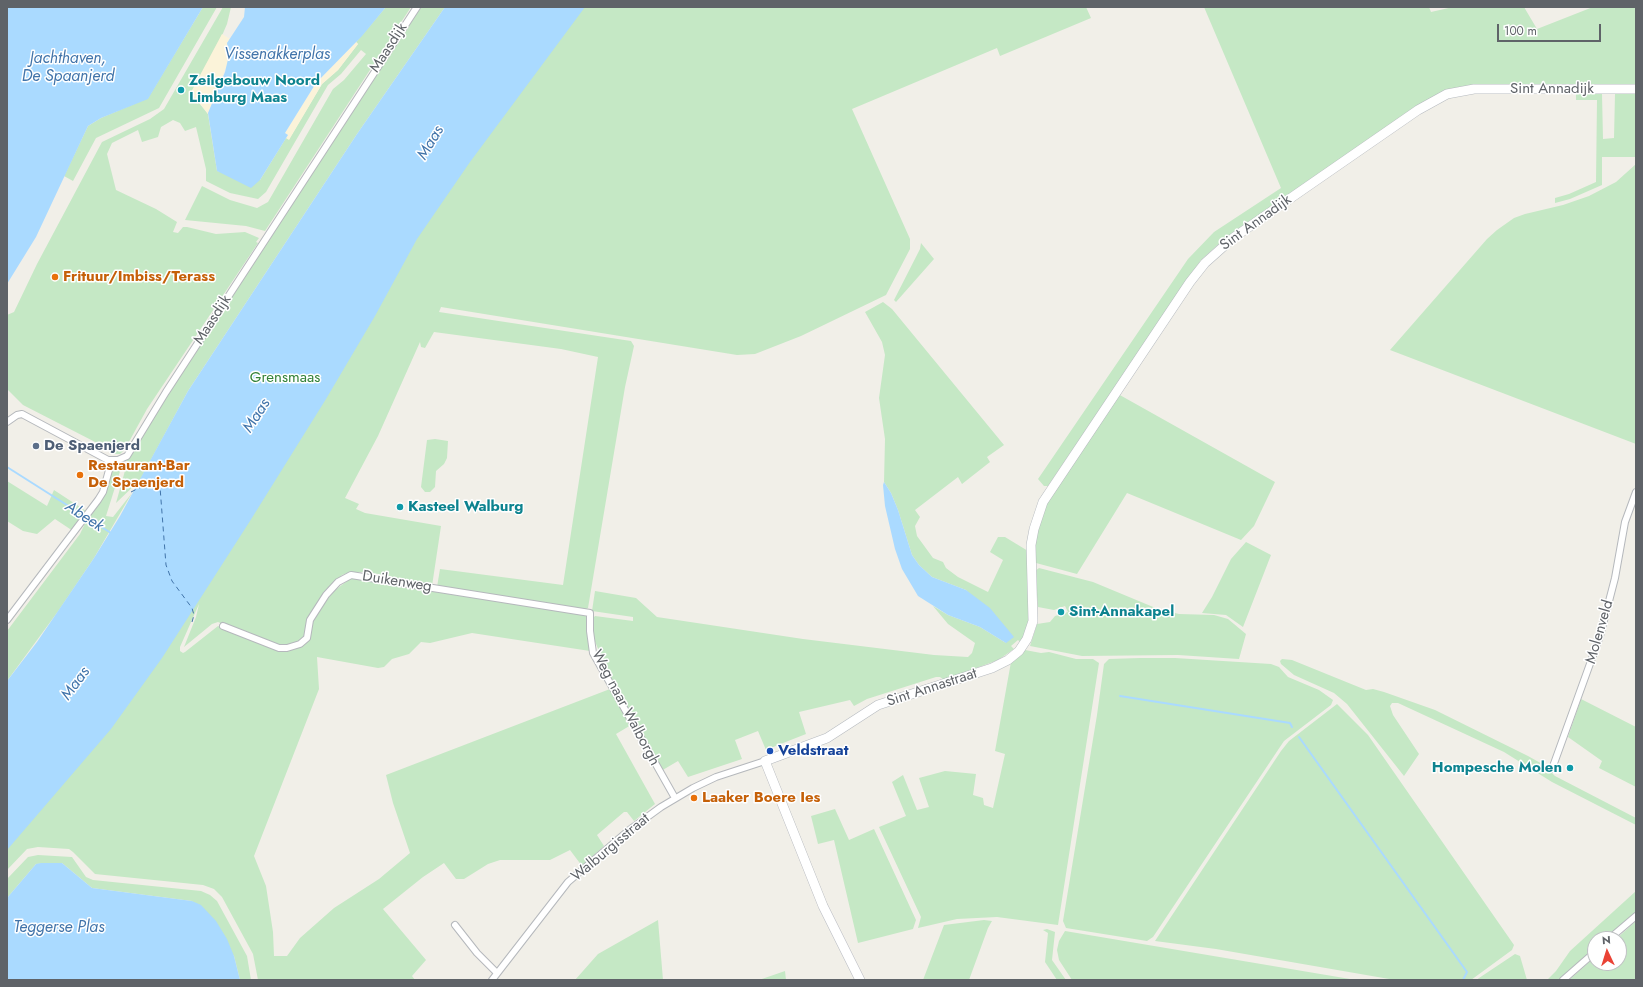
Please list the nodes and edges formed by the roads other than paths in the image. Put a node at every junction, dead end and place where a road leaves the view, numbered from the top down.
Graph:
1 (417, 7) edge
2 (1636, 89) edge
3 (7, 422) edge
4 (108, 460) junction
5 (1636, 492) edge
6 (1031, 566) joint
7 (590, 613) joint
8 (7, 620) edge
9 (223, 626) dead end
10 (764, 761) junction
11 (1552, 769) dead end
12 (675, 798) junction
13 (1636, 916) edge
14 (455, 925) dead end
15 (1618, 931) edge
16 (1587, 959) edge
17 (497, 973) junction
18 (492, 980) edge
19 (860, 980) edge
20 (1562, 980) edge

1 - 4 street, Maasdijk
2 - 6 street, Sint Annadijk
3 - 4 street
4 - 8 street
5 - 11 street, Molenveld
6 - 10 street, Sint Annastraat
7 - 9 street, Duikenweg
7 - 12 street, Weg naar Walborgh
10 - 12 street, Walburgisstraat
10 - 19 street
12 - 17 street, Walburgisstraat
13 - 15 street
14 - 17 street
16 - 20 street
17 - 18 street, Walburgisstraat

